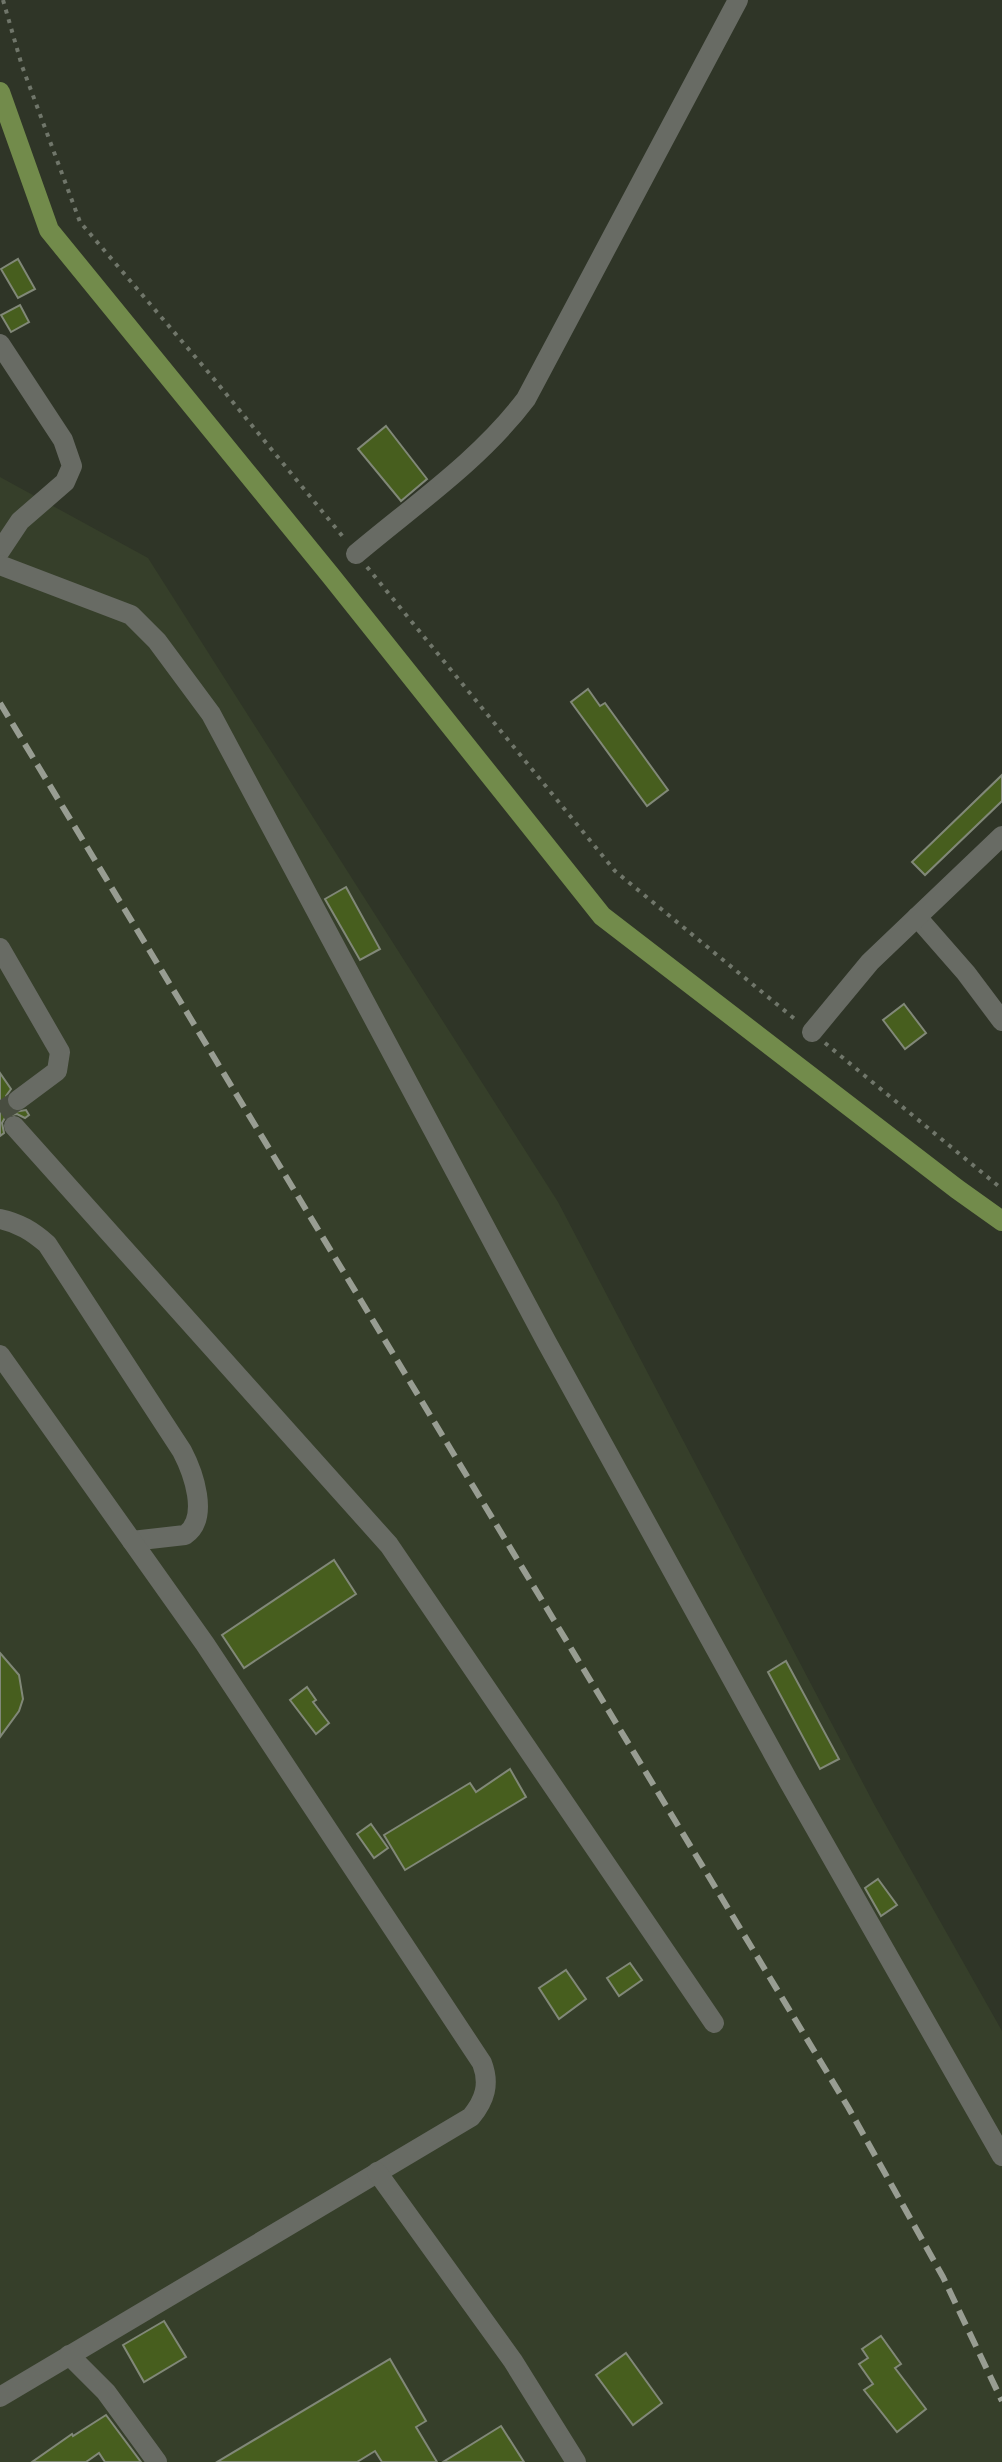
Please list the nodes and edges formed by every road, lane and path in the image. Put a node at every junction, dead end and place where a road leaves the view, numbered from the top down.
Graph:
1 (3, 0) edge
2 (738, 0) edge
3 (0, 344) edge
4 (0, 551) edge
5 (356, 554) junction
6 (0, 565) edge
7 (1002, 836) edge
8 (917, 917) junction
9 (0, 948) edge
10 (1002, 1021) edge
11 (812, 1032) junction
12 (18, 1100) tunnel mouth
13 (14, 1126) dead end
14 (1002, 1189) edge
15 (0, 1219) edge
16 (0, 1355) edge
17 (132, 1541) junction
18 (714, 2023) dead end
19 (1002, 2156) edge
20 (377, 2172) junction
21 (69, 2355) junction
22 (0, 2397) edge
23 (157, 2462) edge
24 (576, 2462) edge

1 - 5 path
2 - 5 street
3 - 4 street
5 - 11 path
6 - 19 street
7 - 8 street
8 - 10 street
8 - 11 street
9 - 12 street
11 - 14 path
13 - 18 street
15 - 17 street
16 - 17 street
17 - 20 street
20 - 21 street
20 - 24 street
21 - 22 street
21 - 23 street

